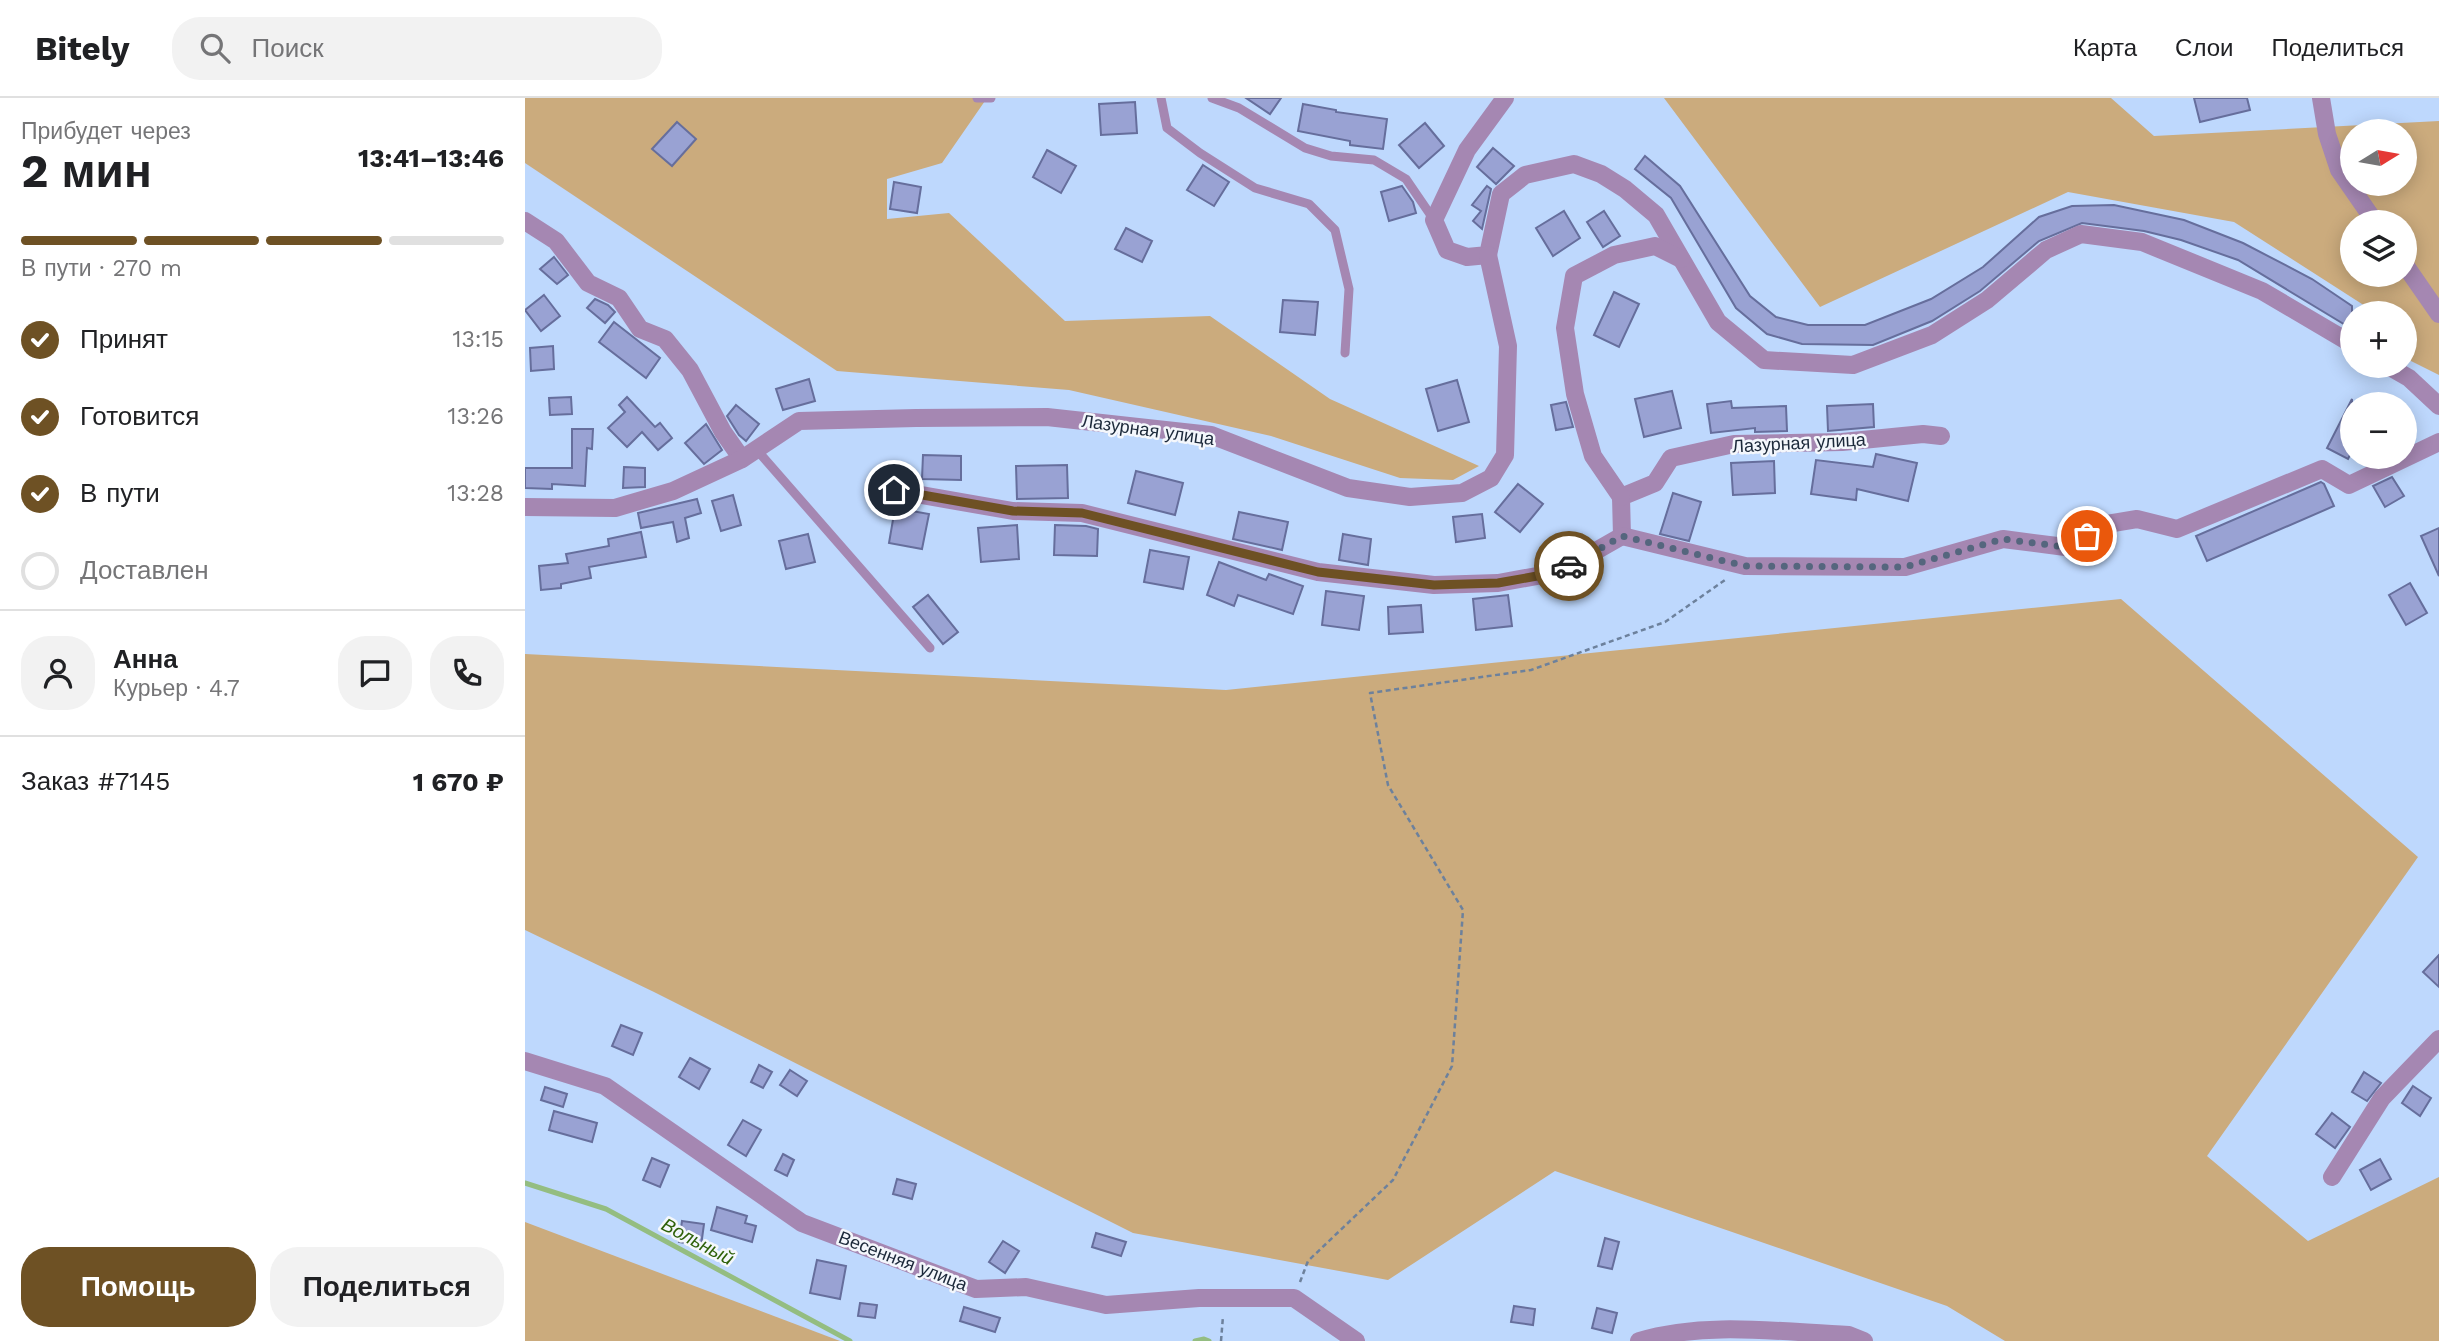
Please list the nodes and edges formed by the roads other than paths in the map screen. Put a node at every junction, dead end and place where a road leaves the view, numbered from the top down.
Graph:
1 (977, 98) edge
2 (991, 98) edge
3 (1161, 98) edge
4 (1212, 98) edge
5 (1505, 98) edge
6 (2321, 98) edge
7 (2367, 210) edge
8 (1434, 220) junction
9 (525, 221) edge
10 (1488, 255) junction
11 (1681, 258) junction
12 (2417, 282) edge
13 (2439, 314) edge
14 (2340, 337) edge
15 (1345, 353) dead end
16 (2409, 378) edge
17 (2439, 406) edge
18 (1941, 436) dead end
19 (2439, 442) edge
20 (749, 454) junction
21 (894, 490) dead end
22 (1621, 498) junction
23 (525, 507) edge
24 (1622, 536) junction
25 (930, 648) dead end
26 (2439, 1039) edge
27 (525, 1060) edge
28 (2332, 1177) dead end
29 (1356, 1341) edge
30 (1639, 1341) edge
31 (1864, 1341) edge

1 - 2 lane
3 - 15 lane
4 - 8 lane
5 - 8 street
6 - 7 street
8 - 10 street
9 - 20 street
10 - 11 street, Лазурная улица
10 - 20 street, Лазурная улица
11 - 14 street, Лазурная улица
11 - 22 street
12 - 13 street
16 - 17 street
18 - 22 street, Лазурная улица
19 - 24 street
20 - 23 street, Лазурная улица
20 - 25 lane
21 - 24 street
22 - 24 street
26 - 28 street
27 - 29 street, Весенняя улица
30 - 31 street

